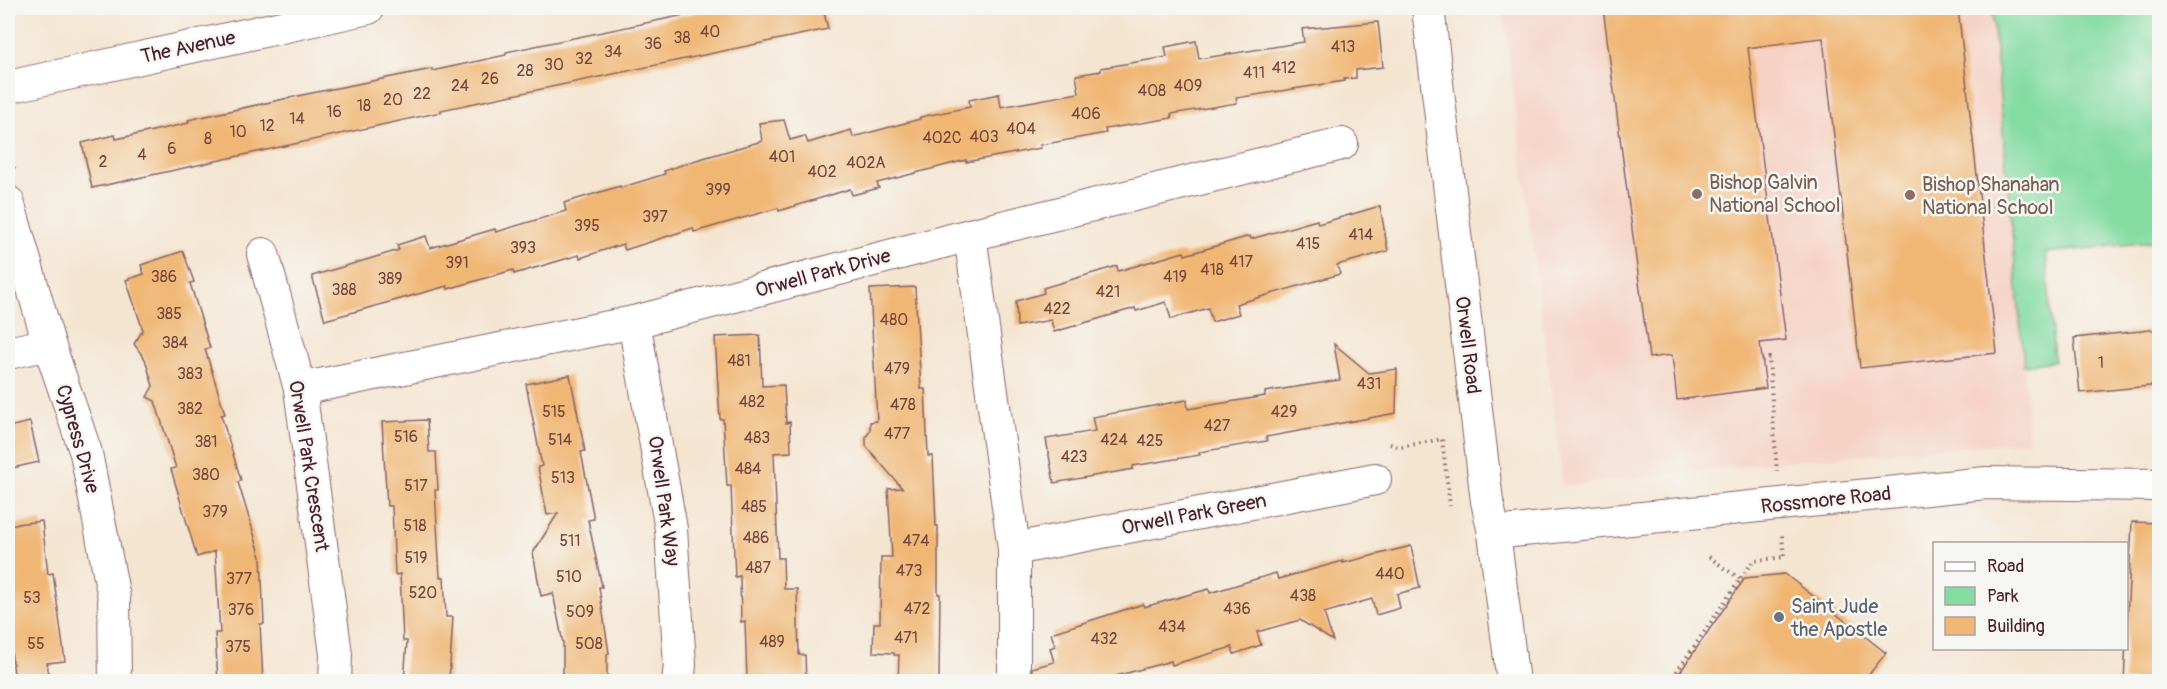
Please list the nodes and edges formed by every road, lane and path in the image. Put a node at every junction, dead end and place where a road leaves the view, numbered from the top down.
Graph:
1 (368, 8) edge
2 (1428, 8) edge
3 (295, 16) edge
4 (8, 87) edge
5 (1342, 144) dead end
6 (8, 202) edge
7 (970, 235) junction
8 (262, 254) dead end
9 (634, 322) junction
10 (49, 344) junction
11 (8, 353) edge
12 (1762, 360) dead end
13 (300, 389) junction
14 (1390, 444) dead end
15 (1375, 479) dead end
16 (1778, 483) dead end
17 (2160, 485) edge
18 (1450, 506) dead end
19 (1494, 533) junction
20 (1782, 534) dead end
21 (1014, 549) junction
22 (1709, 557) dead end
23 (1742, 580) junction
24 (115, 681) edge
25 (335, 681) edge
26 (678, 681) edge
27 (1014, 681) edge
28 (1513, 681) edge
29 (1672, 681) edge

1 - 3 street, The Avenue
2 - 19 street, Orwell Road
3 - 4 street, The Avenue
5 - 7 street, Orwell Park Drive
6 - 10 street, Cypress Drive
7 - 9 street, Orwell Park Drive
7 - 21 street
8 - 13 street, Orwell Park Crescent
9 - 13 street, Orwell Park Drive
9 - 26 street, Orwell Park Way
10 - 11 street
10 - 24 street, Cypress Drive
12 - 16 path
13 - 25 street, Orwell Park Crescent
14 - 18 path
15 - 21 street, Orwell Park Green
17 - 19 street, Rossmore Road
19 - 28 street, Orwell Road
20 - 23 path
21 - 27 street
22 - 23 path
23 - 29 path

